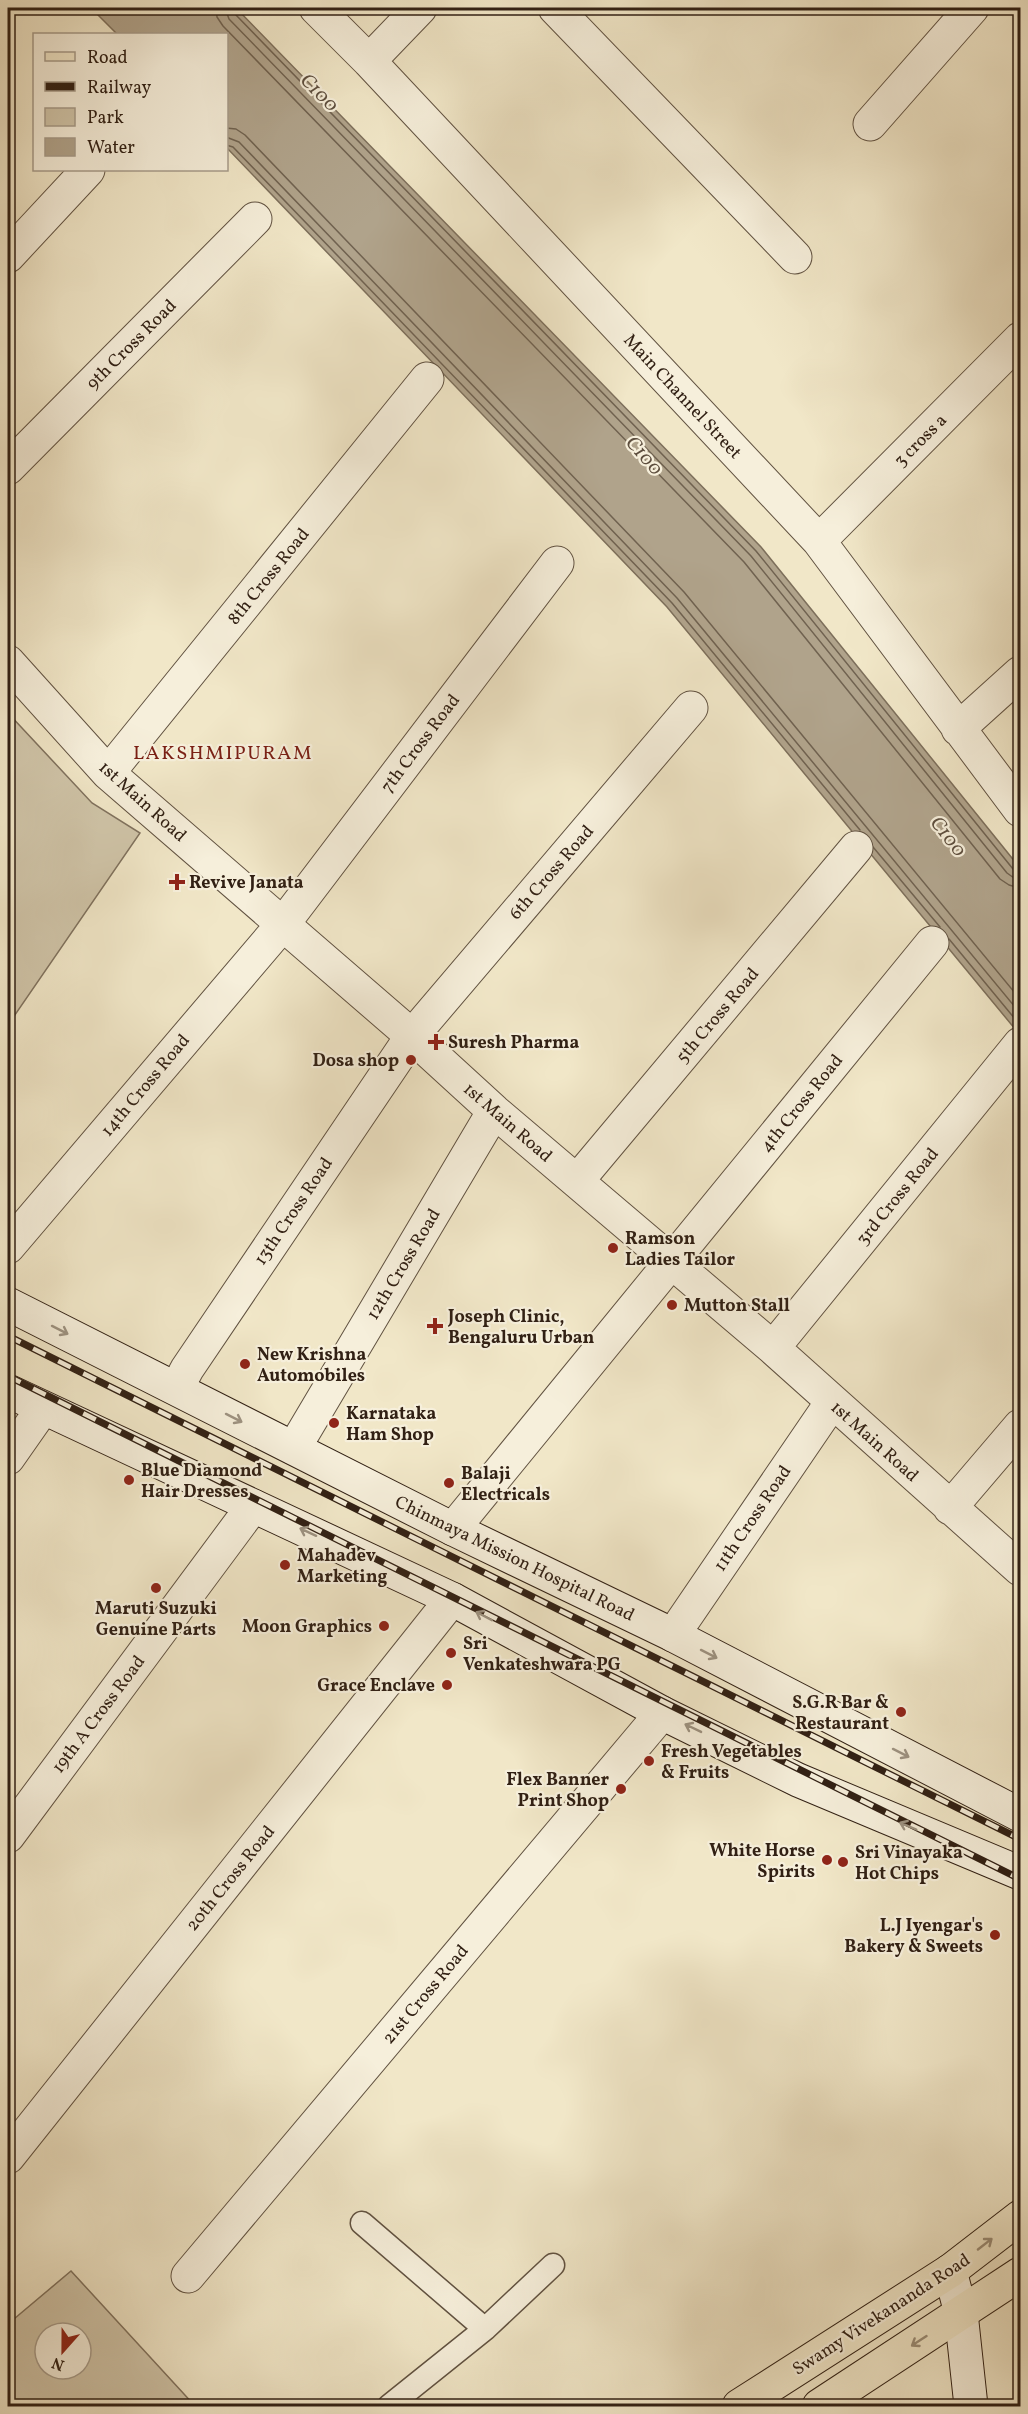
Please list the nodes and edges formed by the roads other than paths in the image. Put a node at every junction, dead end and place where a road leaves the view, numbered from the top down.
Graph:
1 (316, 8) edge
2 (420, 8) edge
3 (555, 8) edge
4 (972, 8) edge
5 (369, 61) junction
6 (870, 124) dead end
7 (87, 171) edge
8 (255, 219) dead end
9 (8, 256) edge
10 (795, 257) dead end
11 (1020, 339) edge
12 (427, 379) dead end
13 (8, 468) edge
14 (819, 541) junction
15 (556, 563) dead end
16 (8, 663) edge
17 (1020, 674) edge
18 (691, 708) dead end
19 (958, 729) junction
20 (108, 773) junction
21 (1020, 810) edge
22 (856, 848) dead end
23 (283, 924) junction
24 (932, 943) dead end
25 (412, 1036) junction
26 (1020, 1044) edge
27 (494, 1111) junction
28 (577, 1181) junction
29 (8, 1247) edge
30 (671, 1262) junction
31 (8, 1304) edge
32 (773, 1348) junction
33 (177, 1388) junction
34 (8, 1391) edge
35 (832, 1402) junction
36 (43, 1408) junction
37 (1020, 1426) edge
38 (294, 1448) junction
39 (8, 1458) edge
40 (253, 1506) junction
41 (950, 1508) junction
42 (453, 1529) junction
43 (1020, 1569) edge
44 (452, 1599) junction
45 (673, 1635) junction
46 (662, 1713) junction
47 (1020, 1815) edge
48 (8, 1836) edge
49 (1020, 1873) edge
50 (8, 2157) edge
51 (1020, 2217) edge
52 (362, 2223) dead end
53 (553, 2265) dead end
54 (950, 2271) junction
55 (1020, 2274) edge
56 (188, 2276) dead end
57 (961, 2313) junction
58 (485, 2329) junction
59 (389, 2406) edge
60 (739, 2406) edge
61 (819, 2406) edge
62 (971, 2406) edge

1 - 5 street, Main Channel Street
2 - 5 street
3 - 10 street
4 - 6 street
5 - 14 street, Main Channel Street
7 - 9 street
8 - 13 street, 9th Cross Road
11 - 14 street, 3 cross a
12 - 20 street, 8th Cross Road
14 - 19 street, Main Channel Street
15 - 23 street, 7th Cross Road
16 - 20 street, 1st Main Road
17 - 19 street
18 - 25 street, 6th Cross Road
19 - 21 street, Main Channel Street
20 - 23 street, 1st Main Road
22 - 28 street, 5th Cross Road
23 - 25 street, 1st Main Road
23 - 29 street, 14th Cross Road
24 - 30 street, 4th Cross Road
25 - 27 street, 1st Main Road
25 - 33 street, 13th Cross Road
26 - 32 street, 3rd Cross Road
27 - 28 street, 1st Main Road
27 - 38 street, 12th Cross Road
28 - 30 street, 1st Main Road
30 - 32 street, 1st Main Road
30 - 42 street
31 -> 33 street, Chinmaya Mission Hospital Road
32 - 35 street, 1st Main Road
33 -> 38 street, Chinmaya Mission Hospital Road
34 - 36 street
35 - 41 street, 1st Main Road
35 - 45 street, 11th Cross Road
36 - 39 street
36 - 40 street
37 - 41 street
38 - 42 street, Chinmaya Mission Hospital Road
44 -> 40 street
40 - 48 street, 19th A Cross Road
41 - 43 street, 1st Main Road
42 - 45 street, Chinmaya Mission Hospital Road
46 -> 44 street
44 - 50 street, 20th Cross Road
45 -> 47 street, Chinmaya Mission Hospital Road
49 -> 46 street
46 - 56 street, 21st Cross Road
54 -> 51 main road, Swamy Vivekananda Road
52 - 58 lane
53 - 58 lane
54 - 57 street
54 - 60 main road, Swamy Vivekananda Road
55 - 57 main road
57 -> 61 main road
57 - 62 street
58 - 59 lane

